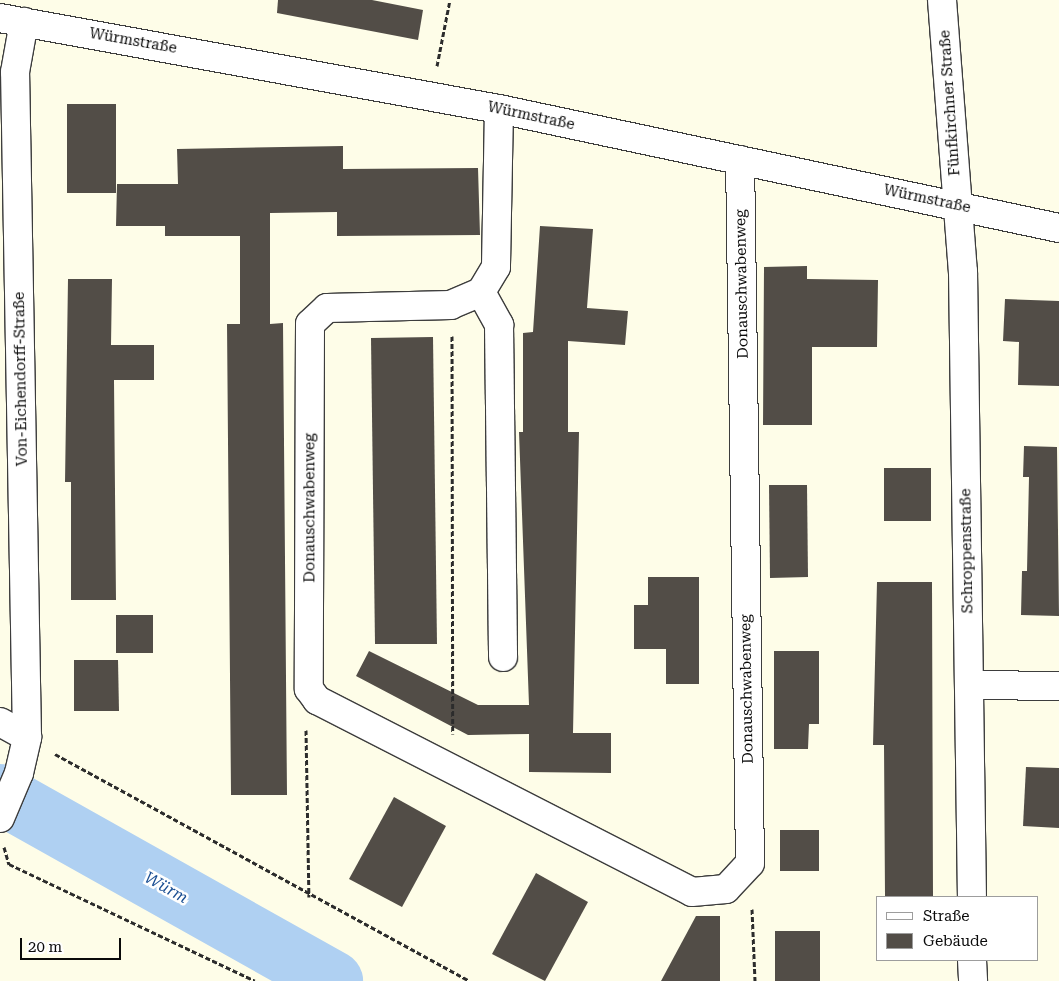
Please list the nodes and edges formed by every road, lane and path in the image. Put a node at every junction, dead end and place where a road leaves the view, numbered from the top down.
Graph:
1 (450, 0) edge
2 (942, 0) edge
3 (12, 20) edge
4 (435, 72) dead end
5 (499, 109) junction
6 (740, 160) junction
7 (958, 206) junction
8 (1059, 228) edge
9 (481, 292) junction
10 (452, 305) junction
11 (503, 657) dead end
12 (969, 685) junction
13 (1059, 686) edge
14 (317, 700) junction
15 (0, 722) edge
16 (27, 737) junction
17 (438, 762) junction
18 (1, 829) edge
19 (750, 863) junction
20 (972, 896) edge
21 (309, 897) junction
22 (972, 961) edge
23 (255, 981) edge
24 (469, 981) edge
25 (755, 981) edge
26 (973, 981) edge

1 - 4 path
2 - 7 street, Fünfkirchner Straße
3 - 5 street, Würmstraße
3 - 16 street, Von-Eichendorff-Straße
5 - 6 street, Würmstraße
5 - 9 street
6 - 7 street, Würmstraße
6 - 19 street, Donauschwabenweg
7 - 8 street, Würmstraße
7 - 12 street, Schroppenstraße
9 - 10 street, Donauschwabenweg
9 - 11 street
10 - 14 street, Donauschwabenweg
10 - 17 path
12 - 13 street
12 - 20 street, Schroppenstraße
14 - 17 street
14 - 21 path
15 - 16 street
16 - 18 street, Von-Eichendorff-Straße
16 - 21 path
17 - 19 street
18 - 23 path
19 - 25 path
21 - 24 path
22 - 26 street

